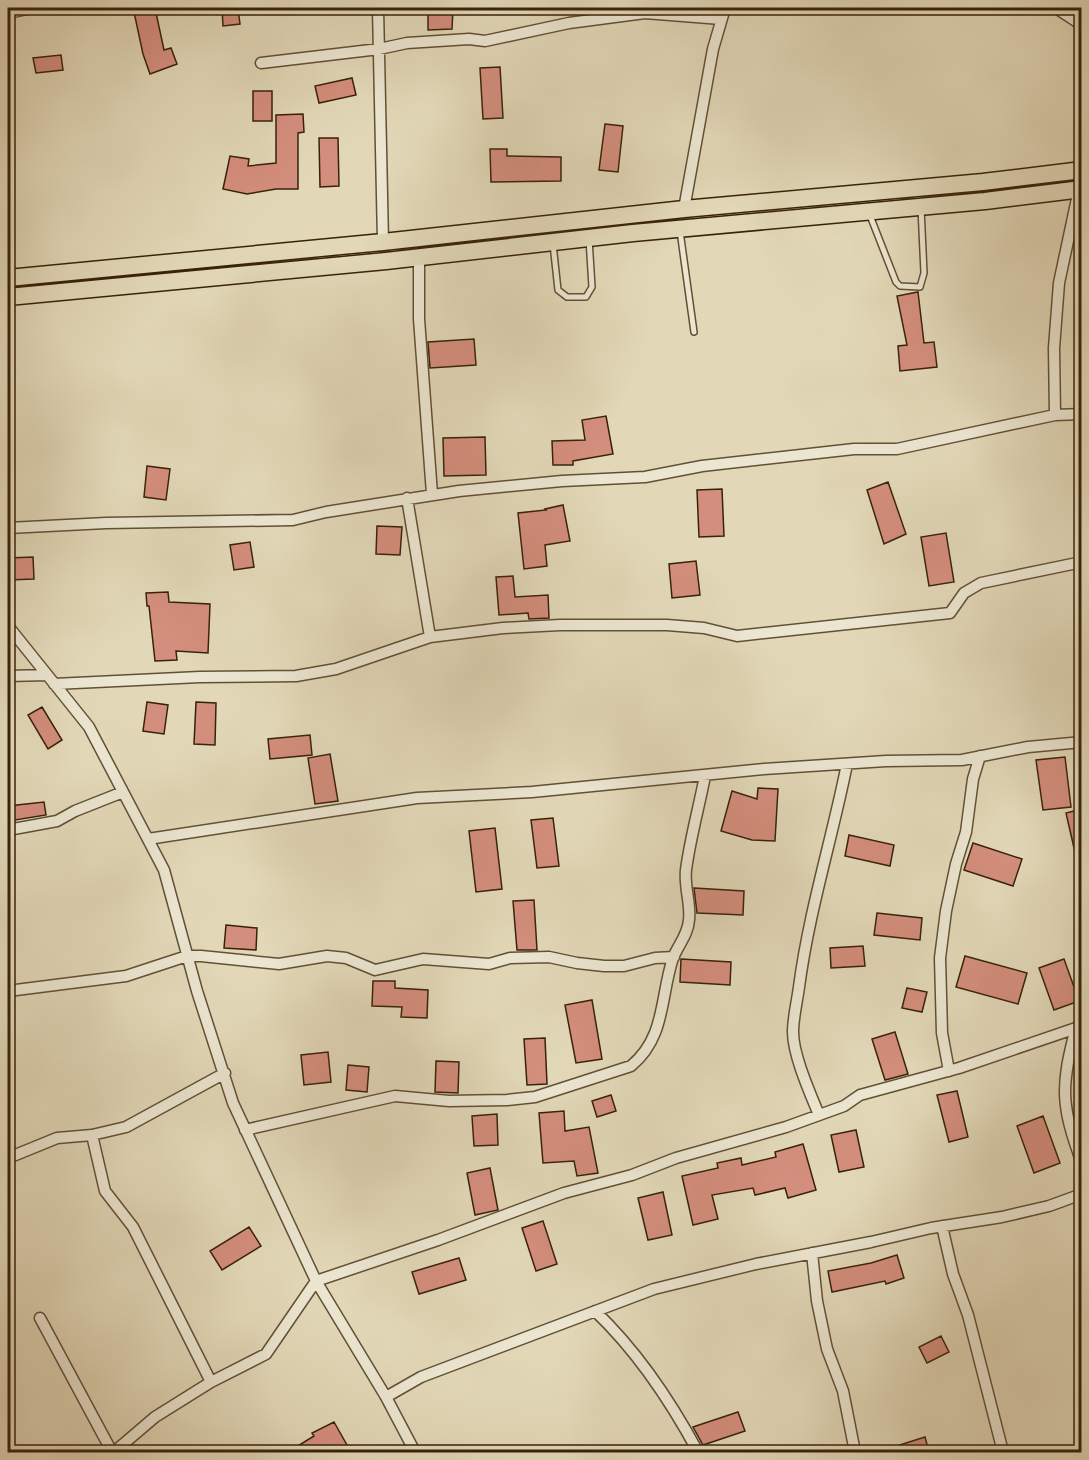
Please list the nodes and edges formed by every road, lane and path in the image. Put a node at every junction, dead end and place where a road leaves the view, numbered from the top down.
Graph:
1 (32, 8) edge
2 (378, 8) edge
3 (725, 8) edge
4 (1056, 8) edge
5 (8, 13) edge
6 (722, 20) junction
7 (1082, 25) edge
8 (379, 49) junction
9 (261, 63) dead end
10 (1082, 170) edge
11 (1080, 189) edge
12 (921, 207) junction
13 (684, 209) junction
14 (869, 212) junction
15 (680, 229) junction
16 (589, 238) junction
17 (383, 242) junction
18 (553, 242) junction
19 (419, 256) junction
20 (8, 278) edge
21 (8, 297) edge
22 (694, 332) dead end
23 (1055, 415) junction
24 (1081, 417) edge
25 (432, 494) junction
26 (407, 498) junction
27 (8, 528) edge
28 (1082, 562) edge
29 (8, 626) edge
30 (430, 637) junction
31 (47, 675) junction
32 (8, 676) edge
33 (54, 684) junction
34 (1082, 742) edge
35 (980, 756) junction
36 (847, 764) junction
37 (705, 776) junction
38 (123, 792) junction
39 (8, 830) edge
40 (148, 839) junction
41 (187, 956) junction
42 (674, 957) junction
43 (8, 991) edge
44 (1079, 1027) edge
45 (949, 1071) junction
46 (225, 1073) junction
47 (819, 1115) junction
48 (245, 1130) junction
49 (92, 1135) junction
50 (8, 1158) edge
51 (1082, 1163) edge
52 (1082, 1194) edge
53 (942, 1226) junction
54 (812, 1253) junction
55 (316, 1281) junction
56 (595, 1311) junction
57 (40, 1318) dead end
58 (211, 1382) junction
59 (386, 1397) junction
60 (113, 1452) edge
61 (416, 1452) edge
62 (698, 1452) edge
63 (855, 1452) edge
64 (1003, 1452) edge

1 - 5 street
2 - 8 street
3 - 6 street
4 - 7 street
6 - 8 street
6 - 13 street
8 - 9 street
8 - 17 street
10 - 13 highway
11 - 12 highway
11 - 23 street
12 - 14 highway
12 - 14 lane
13 - 17 highway
14 - 15 highway
15 - 16 highway
15 - 22 lane
16 - 18 highway
16 - 18 lane
17 - 20 highway
18 - 19 highway
19 - 21 highway
19 - 25 street
23 - 24 street
23 - 25 street
25 - 26 street
26 - 27 street
26 - 30 street
28 - 30 street
29 - 31 street
30 - 33 street
31 - 32 street
31 - 33 street
33 - 38 street
34 - 35 street
35 - 36 street
35 - 45 street
36 - 37 street
36 - 47 street
37 - 40 street
37 - 42 street
38 - 39 street
38 - 40 street
40 - 41 street
41 - 42 street
41 - 43 street
41 - 46 street
42 - 48 street
44 - 45 street
44 - 51 street
45 - 47 street
46 - 48 street
46 - 49 street
47 - 55 street
48 - 55 street
49 - 50 street
49 - 58 street
52 - 53 street
53 - 54 street
53 - 64 street
54 - 56 street
54 - 63 street
55 - 58 street
55 - 59 street
56 - 59 street
56 - 62 street
57 - 60 street
58 - 60 street
59 - 61 street

